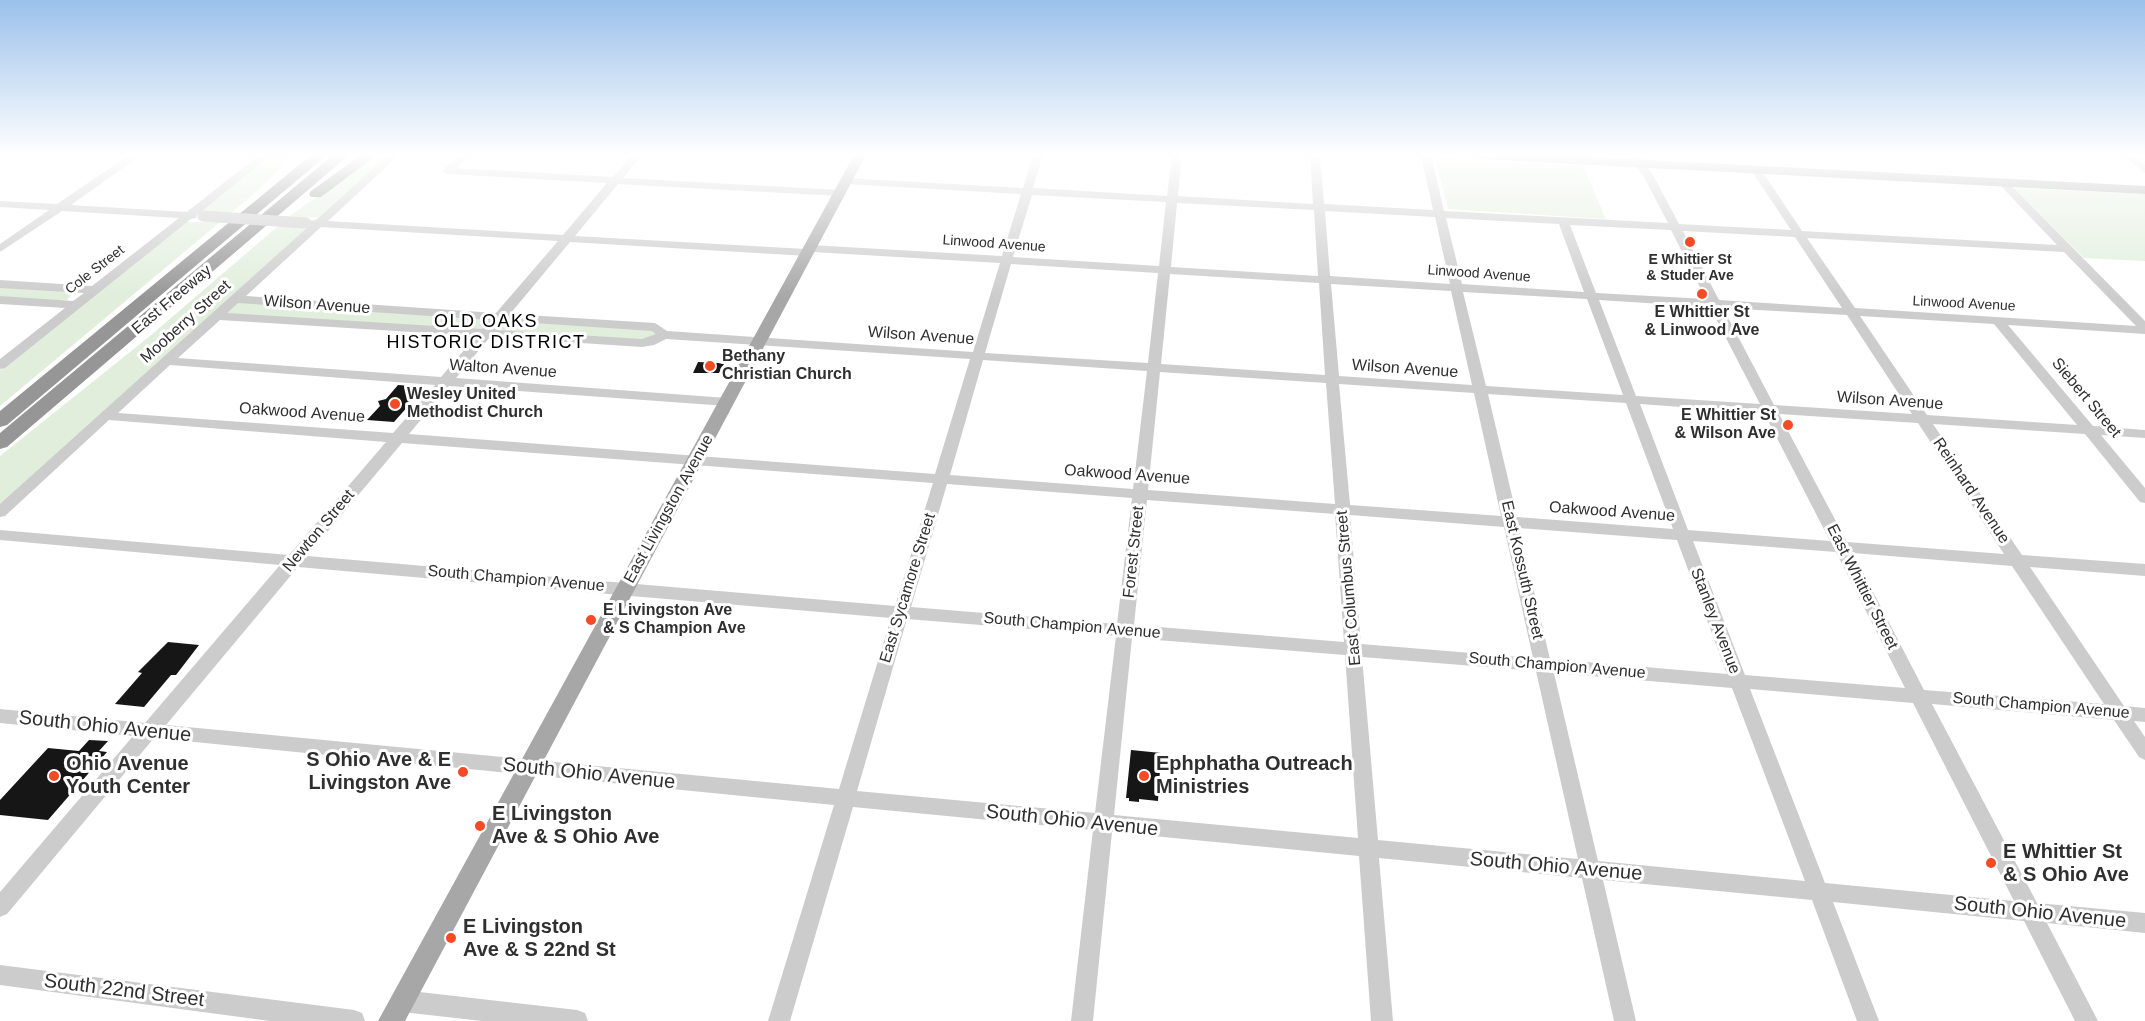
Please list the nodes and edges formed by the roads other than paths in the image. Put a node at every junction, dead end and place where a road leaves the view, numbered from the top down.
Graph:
1 (68, 203) edge
2 (206, 203) edge
3 (251, 203) edge
4 (270, 203) edge
5 (279, 203) edge
6 (303, 203) edge
7 (337, 203) edge
8 (596, 203) edge
9 (835, 203) edge
10 (1023, 203) edge
11 (1173, 203) edge
12 (1240, 203) edge
13 (1319, 203) edge
14 (1437, 203) edge
15 (1661, 203) edge
16 (1778, 203) edge
17 (2022, 203) edge
18 (0, 204) edge
19 (1319, 207) junction
20 (60, 208) junction
21 (1440, 214) junction
22 (189, 216) junction
23 (1563, 221) junction
24 (312, 223) junction
25 (1675, 227) junction
26 (1799, 234) junction
27 (236, 235) junction
28 (565, 239) junction
29 (0, 249) edge
30 (2068, 249) junction
31 (809, 250) junction
32 (1006, 260) junction
33 (1165, 270) junction
34 (1324, 279) junction
35 (0, 284) edge
36 (1457, 288) junction
37 (94, 290) junction
38 (1591, 296) junction
39 (235, 299) junction
40 (0, 300) edge
41 (1715, 304) junction
42 (75, 305) junction
43 (1852, 312) junction
44 (218, 316) junction
45 (499, 317) junction
46 (1998, 321) junction
47 (2145, 329) edge
48 (486, 333) junction
49 (664, 335) junction
50 (760, 341) junction
51 (977, 357) junction
52 (168, 361) junction
53 (0, 365) edge
54 (1154, 368) junction
55 (445, 381) junction
56 (1332, 381) junction
57 (1480, 390) junction
58 (1631, 399) junction
59 (727, 402) junction
60 (1770, 410) junction
61 (107, 416) junction
62 (1924, 420) junction
63 (0, 422) edge
64 (2090, 431) junction
65 (2145, 434) edge
66 (396, 438) junction
67 (0, 443) edge
68 (696, 461) junction
69 (941, 479) junction
70 (1140, 494) junction
71 (2145, 498) edge
72 (1342, 510) junction
73 (0, 512) edge
74 (1511, 522) junction
75 (0, 535) edge
76 (1683, 535) junction
77 (1841, 548) junction
78 (295, 560) junction
79 (2017, 560) junction
80 (2145, 570) edge
81 (626, 589) junction
82 (901, 612) junction
83 (1125, 630) junction
84 (1354, 649) junction
85 (1544, 665) junction
86 (1737, 681) junction
87 (1919, 696) junction
88 (2118, 713) junction
89 (2145, 715) edge
90 (0, 716) edge
91 (148, 731) junction
92 (2145, 752) edge
93 (528, 768) junction
94 (846, 799) junction
95 (1104, 824) junction
96 (1369, 849) junction
97 (1591, 870) junction
98 (1819, 892) junction
99 (0, 907) edge
100 (2030, 912) junction
101 (2145, 923) edge
102 (0, 975) edge
103 (397, 1011) edge
104 (354, 1021) edge
105 (577, 1021) edge
106 (779, 1021) edge
107 (1082, 1021) edge
108 (1382, 1021) edge
109 (1625, 1021) edge
110 (1868, 1021) edge
111 (2087, 1021) edge

1 - 20 street
2 - 22 street, Cole Street
3 - 27 highway
4 - 27 highway, East Freeway
5 - 27 highway, East Freeway
6 - 27 highway
7 - 24 street, Mooberry Street
8 - 28 street, Newton Street
9 - 31 main road, East Livingston Avenue
10 - 32 street, East Sycamore Street
11 - 33 street, Forest Street
12 - 19 street
13 - 19 street, East Columbus Street
14 - 21 street, East Kossuth Street
15 - 25 street, East Whittier Street
16 - 26 street, Reinhard Avenue
17 - 30 street
18 - 20 street, Linwood Avenue
19 - 21 street
19 - 34 street, East Columbus Street
20 - 22 street, Linwood Avenue
20 - 29 street
21 - 23 street
21 - 36 street, East Kossuth Street
22 - 24 street, Linwood Avenue, bridge
22 - 37 street, Cole Street
23 - 25 street
23 - 38 street, Stanley Avenue
24 - 28 street, Linwood Avenue
24 - 39 street, Mooberry Street
25 - 26 street
25 - 41 street, East Whittier Street
26 - 30 street
26 - 43 street, Reinhard Avenue
27 - 63 highway, East Freeway
27 - 67 highway, East Freeway
28 - 31 street, Linwood Avenue
28 - 45 street, Newton Street
30 - 47 street
31 - 32 street, Linwood Avenue
31 - 50 main road, East Livingston Avenue
32 - 33 street, Linwood Avenue
32 - 51 street, East Sycamore Street
33 - 34 street, Linwood Avenue
33 - 54 street, Forest Street
34 - 36 street, Linwood Avenue
34 - 56 street, East Columbus Street
35 - 37 street
36 - 38 street, Linwood Avenue
36 - 57 street, East Kossuth Street
37 - 42 street, Cole Street
38 - 41 street, Linwood Avenue
38 - 58 street, Stanley Avenue
39 - 44 street, Mooberry Street
39 - 45 street, Wilson Avenue
40 - 42 street
41 - 43 street, Linwood Avenue
41 - 60 street, East Whittier Street
42 - 53 street, Cole Street
43 - 46 street, Linwood Avenue
43 - 62 street, Reinhard Avenue
44 - 48 street, Wilson Avenue
44 - 52 street, Mooberry Street
45 - 48 street, Newton Street
45 - 49 street, Wilson Avenue
46 - 47 street, Linwood Avenue
46 - 64 street, Siebert Street
48 - 49 street, Wilson Avenue
48 - 55 street, Newton Street
49 - 50 street, Wilson Avenue
50 - 51 street, Wilson Avenue
50 - 59 main road, East Livingston Avenue
51 - 54 street, Wilson Avenue
51 - 69 street, East Sycamore Street
52 - 55 street, Walton Avenue
52 - 61 street, Mooberry Street
54 - 56 street, Wilson Avenue
54 - 70 street, Forest Street
55 - 59 street, Walton Avenue
55 - 66 street, Newton Street
56 - 57 street, Wilson Avenue
56 - 72 street, East Columbus Street
57 - 58 street, Wilson Avenue
57 - 74 street, East Kossuth Street
58 - 60 street, Wilson Avenue
58 - 76 street, Stanley Avenue
59 - 68 main road, East Livingston Avenue
60 - 62 street, Wilson Avenue
60 - 77 street, East Whittier Street
61 - 66 street, Oakwood Avenue
61 - 73 street, Mooberry Street
62 - 64 street, Wilson Avenue
62 - 79 street, Reinhard Avenue
64 - 65 street, Wilson Avenue
64 - 71 street, Siebert Street
66 - 68 street, Oakwood Avenue
66 - 78 street, Newton Street
68 - 69 street, Oakwood Avenue
68 - 81 main road, East Livingston Avenue
69 - 70 street, Oakwood Avenue
69 - 82 street, East Sycamore Street
70 - 72 street, Oakwood Avenue
70 - 83 street, Forest Street
72 - 74 street, Oakwood Avenue
72 - 84 street, East Columbus Street
74 - 76 street, Oakwood Avenue
74 - 85 street, East Kossuth Street
75 - 78 street, South Champion Avenue
76 - 77 street, Oakwood Avenue
76 - 86 street, Stanley Avenue
77 - 79 street, Oakwood Avenue
77 - 87 street, East Whittier Street
78 - 81 street, South Champion Avenue
78 - 91 street, Newton Street
79 - 80 street, Oakwood Avenue
79 - 88 street, Reinhard Avenue
81 - 82 street, South Champion Avenue
81 - 93 main road, East Livingston Avenue
82 - 83 street, South Champion Avenue
82 - 94 street, East Sycamore Street
83 - 84 street, South Champion Avenue
83 - 95 street, Forest Street
84 - 85 street, South Champion Avenue
84 - 96 street, East Columbus Street
85 - 86 street, South Champion Avenue
85 - 97 street, East Kossuth Street
86 - 87 street, South Champion Avenue
86 - 98 street, Stanley Avenue
87 - 88 street, South Champion Avenue
87 - 100 street, East Whittier Street
88 - 89 street, South Champion Avenue
88 - 92 street, Reinhard Avenue
90 - 91 street, South Ohio Avenue
91 - 93 street, South Ohio Avenue
91 - 99 street, Newton Street
93 - 94 street, South Ohio Avenue
93 - 103 main road, East Livingston Avenue
94 - 95 street, South Ohio Avenue
94 - 106 street, East Sycamore Street
95 - 96 street, South Ohio Avenue
95 - 107 street, Forest Street
96 - 97 street, South Ohio Avenue
96 - 108 street, East Columbus Street
97 - 98 street, South Ohio Avenue
97 - 109 street, East Kossuth Street
98 - 100 street, South Ohio Avenue
98 - 110 street, Stanley Avenue
100 - 101 street, South Ohio Avenue
100 - 111 street, East Whittier Street
102 - 104 street, South 22nd Street
103 - 105 street

